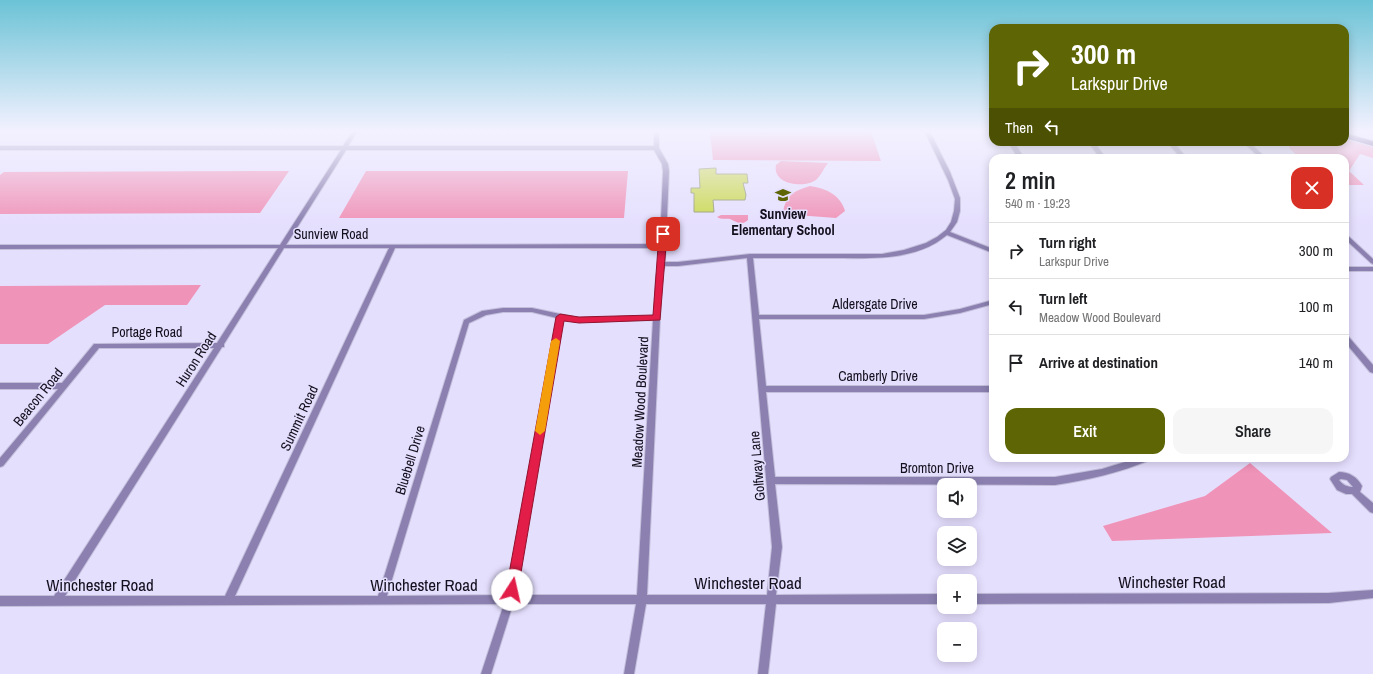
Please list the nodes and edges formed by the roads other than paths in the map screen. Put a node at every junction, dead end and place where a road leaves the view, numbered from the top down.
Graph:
1 (335, 163) edge
2 (663, 163) edge
3 (942, 163) edge
4 (948, 233) junction
5 (1349, 240) edge
6 (283, 246) junction
7 (393, 246) junction
8 (662, 246) junction
9 (0, 247) edge
10 (989, 249) edge
11 (750, 256) junction
12 (1373, 262) edge
13 (662, 264) junction
14 (1349, 269) edge
15 (1373, 269) edge
16 (989, 303) edge
17 (560, 317) junction
18 (756, 317) junction
19 (657, 318) junction
20 (1349, 342) edge
21 (221, 345) junction
22 (97, 346) joint
23 (1373, 370) edge
24 (0, 386) edge
25 (63, 386) junction
26 (763, 389) junction
27 (989, 389) edge
28 (1139, 462) edge
29 (0, 464) edge
30 (772, 480) junction
31 (1354, 491) dead end
32 (1373, 509) edge
33 (1373, 594) edge
34 (977, 598) edge
35 (771, 599) junction
36 (937, 599) edge
37 (57, 600) junction
38 (510, 600) junction
39 (642, 600) junction
40 (0, 601) edge
41 (228, 601) junction
42 (381, 601) junction
43 (486, 674) edge
44 (629, 674) edge
45 (763, 674) edge

1 - 6 street, Huron Road
2 - 8 street, Meadow Wood Boulevard
3 - 4 street
4 - 10 street
4 - 11 street
5 - 12 street
6 - 7 street, Sunview Road
6 - 9 street, Sunview Road
6 - 21 street, Huron Road
7 - 8 street, Sunview Road
7 - 41 street, Summit Road
8 - 13 street, Meadow Wood Boulevard
11 - 13 street
11 - 18 street, Golfway Lane
13 - 19 street, Meadow Wood Boulevard
14 - 15 street
16 - 18 street, Aldersgate Drive
17 - 19 street
17 - 38 street
17 - 42 street, Bluebell Drive
18 - 26 street, Golfway Lane
19 - 39 street, Meadow Wood Boulevard
20 - 23 street
21 - 22 street, Portage Road
21 - 37 street, Huron Road
22 - 25 street, Beacon Road
24 - 25 street
25 - 29 street, Beacon Road
26 - 27 street, Camberly Drive
26 - 30 street, Golfway Lane
28 - 30 street, Bromton Drive
30 - 35 street, Golfway Lane
31 - 32 street
33 - 34 street, Winchester Road
35 - 36 street, Winchester Road
35 - 39 street, Winchester Road
35 - 45 street, Golfway Lane
37 - 40 street, Winchester Road
37 - 41 street, Winchester Road
38 - 39 street, Winchester Road
38 - 42 street, Winchester Road
38 - 43 street
39 - 44 street, Meadow Wood Boulevard
41 - 42 street, Winchester Road

